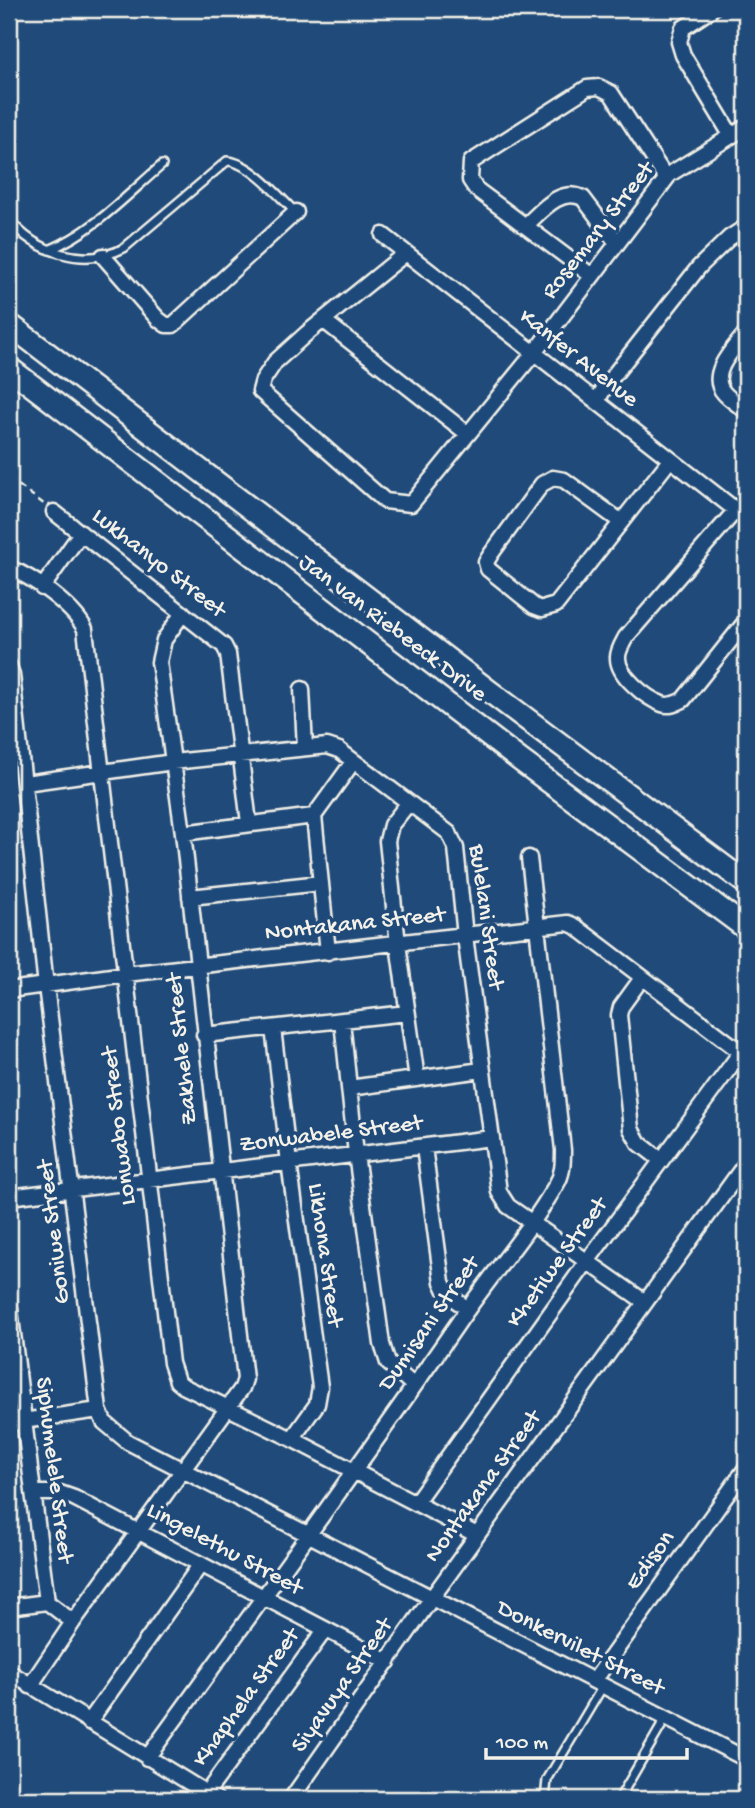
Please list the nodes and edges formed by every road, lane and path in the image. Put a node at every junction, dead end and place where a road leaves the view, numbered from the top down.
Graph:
1 (712, 9) edge
2 (746, 127) edge
3 (731, 135) junction
4 (162, 165) dead end
5 (666, 178) junction
6 (296, 212) joint
7 (9, 219) edge
8 (525, 226) junction
9 (746, 227) edge
10 (383, 235) dead end
11 (617, 243) junction
12 (49, 250) junction
13 (406, 253) junction
14 (103, 256) junction
15 (592, 276) junction
16 (323, 320) junction
17 (9, 324) edge
18 (746, 333) edge
19 (534, 353) junction
20 (9, 368) edge
21 (597, 401) junction
22 (746, 411) edge
23 (468, 434) junction
24 (670, 460) junction
25 (9, 478) edge
26 (54, 512) joint
27 (741, 514) edge
28 (620, 521) junction
29 (82, 533) junction
30 (9, 568) edge
31 (42, 588) junction
32 (183, 613) junction
33 (746, 621) edge
34 (9, 666) edge
35 (302, 689) dead end
36 (13, 712) edge
37 (305, 748) junction
38 (241, 755) junction
39 (173, 762) junction
40 (353, 762) junction
41 (102, 772) junction
42 (25, 783) junction
43 (408, 804) junction
44 (314, 816) junction
45 (248, 823) junction
46 (183, 833) junction
47 (529, 858) dead end
48 (321, 883) junction
49 (746, 883) edge
50 (190, 897) junction
51 (536, 926) junction
52 (746, 928) edge
53 (465, 936) junction
54 (398, 944) junction
55 (328, 952) junction
56 (197, 966) junction
57 (126, 974) junction
58 (642, 978) junction
59 (46, 986) junction
60 (9, 990) edge
61 (407, 1013) junction
62 (342, 1021) junction
63 (273, 1028) junction
64 (204, 1035) junction
65 (743, 1054) edge
66 (482, 1070) junction
67 (417, 1079) junction
68 (349, 1088) junction
69 (492, 1138) junction
70 (424, 1147) junction
71 (356, 1154) junction
72 (661, 1160) junction
73 (289, 1163) junction
74 (746, 1163) edge
75 (220, 1172) junction
76 (149, 1180) junction
77 (73, 1188) junction
78 (9, 1197) edge
79 (531, 1223) junction
80 (586, 1263) junction
81 (645, 1302) junction
82 (9, 1303) edge
83 (468, 1309) junction
84 (414, 1387) junction
85 (228, 1407) junction
86 (99, 1410) junction
87 (16, 1422) edge
88 (292, 1439) junction
89 (746, 1468) edge
90 (184, 1469) junction
91 (354, 1471) junction
92 (34, 1493) junction
93 (415, 1503) junction
94 (140, 1531) junction
95 (308, 1534) junction
96 (477, 1535) junction
97 (201, 1564) junction
98 (264, 1596) junction
99 (431, 1599) junction
100 (47, 1601) junction
101 (9, 1607) edge
102 (73, 1622) junction
103 (325, 1630) junction
104 (388, 1662) junction
105 (9, 1672) edge
106 (598, 1684) junction
107 (30, 1686) junction
108 (666, 1718) junction
109 (89, 1722) junction
110 (147, 1758) junction
111 (746, 1759) edge
112 (211, 1796) edge
113 (291, 1799) edge
114 (545, 1799) edge
115 (619, 1799) edge

1 - 3 street
2 - 3 street, Rosemary Street
3 - 5 street, Rosemary Street
4 - 12 lane
5 - 8 street
5 - 11 street, Rosemary Street
6 - 14 lane
6 - 14 street
7 - 12 lane
8 - 11 street
8 - 15 street
9 - 21 street
10 - 13 street, Kanfer Avenue
11 - 15 street, Rosemary Street
12 - 14 lane
13 - 16 street
13 - 19 street, Kanfer Avenue
15 - 19 street, Rosemary Street
16 - 23 street
16 - 23 street, Rosemary Street
17 - 49 main road, Jan van Riebeeck Drive
18 - 22 street
19 - 21 street, Kanfer Avenue
19 - 23 street, Rosemary Street
20 - 52 main road, Jan van Riebeeck Drive
21 - 24 street, Kanfer Avenue
24 - 27 street, Kanfer Avenue
24 - 28 street
25 - 26 path
26 - 29 street, Lukhanyo Street
27 - 33 street
28 - 28 street
29 - 31 street
29 - 32 street, Lukhanyo Street
30 - 31 street, Lonwabo Street
31 - 41 street, Lonwabo Street
32 - 38 street, Lukhanyo Street
32 - 39 street, Zakhele Street
34 - 36 street, Goniwe Street
35 - 37 street
36 - 42 street, Goniwe Street
37 - 38 street, Bulelani Street
37 - 40 street, Bulelani Street
38 - 39 street, Bulelani Street
38 - 45 street, Lukhanyo Street
39 - 41 street, Bulelani Street
39 - 46 street, Zakhele Street
40 - 43 street, Bulelani Street
40 - 44 street
41 - 42 street, Bulelani Street
41 - 57 street, Lonwabo Street
42 - 59 street, Goniwe Street
43 - 53 street, Bulelani Street
43 - 54 street
44 - 45 street
44 - 48 street
45 - 46 street
46 - 50 street, Zakhele Street
47 - 51 street, Dumisani Street
48 - 50 street
48 - 55 street
50 - 56 street, Zakhele Street
51 - 53 street, Nontakana Street
51 - 58 street, Nontakana Street
51 - 79 street, Dumisani Street
53 - 54 street, Nontakana Street
53 - 66 street, Bulelani Street
54 - 55 street, Nontakana Street
54 - 61 street
55 - 56 street, Nontakana Street
56 - 57 street, Nontakana Street
56 - 64 street, Zakhele Street
57 - 59 street, Nontakana Street
57 - 76 street, Lonwabo Street
58 - 65 street, Nontakana Street
58 - 72 street
59 - 60 street, Nontakana Street
59 - 77 street, Goniwe Street
61 - 62 street
61 - 67 street
62 - 63 street
62 - 68 street
63 - 64 street
63 - 73 street, Likhona Street
64 - 75 street, Zakhele Street
65 - 72 street, Khetiwe Street
66 - 67 street
66 - 69 street, Bulelani Street
67 - 68 street
68 - 71 street
69 - 70 street, Zonwabele Street
69 - 79 street, Bulelani Street
70 - 71 street, Zonwabele Street
70 - 83 street
71 - 73 street, Zonwabele Street
71 - 84 street
72 - 80 street, Khetiwe Street
73 - 75 street, Zonwabele Street
73 - 88 street, Likhona Street
74 - 81 street, Nontakana Street
75 - 76 street, Zonwabele Street
75 - 85 street, Zakhele Street
76 - 77 street, Zonwabele Street
76 - 85 street, Lonwabo Street
77 - 78 street, Zonwabele Street
77 - 86 street, Goniwe Street
79 - 80 street, Bulelani Street
79 - 83 street, Dumisani Street
80 - 81 street, Bulelani Street
80 - 93 street, Khetiwe Street
81 - 96 street, Nontakana Street
82 - 87 street, Siphumelele Street
83 - 84 street, Dumisani Street
84 - 91 street, Dumisani Street
85 - 88 street, Lonwabo Street
85 - 90 street, Zakhele Street
86 - 87 street
86 - 90 street
87 - 92 street, Siphumelele Street
88 - 91 street, Lonwabo Street
89 - 106 street, Edison
90 - 94 street, Siphumelele Street
90 - 95 street
91 - 93 street, Lonwabo Street
91 - 95 street, Dumisani Street
92 - 94 street, Lingelethu Street
92 - 100 street, Siphumelele Street
93 - 96 street, Lonwabo Street
94 - 97 street, Lingelethu Street
94 - 102 street, Siphumelele Street
95 - 98 street, Dumisani Street
95 - 99 street
96 - 99 street, Nontakana Street
97 - 98 street, Lingelethu Street
97 - 109 street
98 - 103 street, Lingelethu Street
98 - 110 street, Dumisani Street
99 - 104 street, Siyavuya Street
99 - 106 street, Donkervilet Street
100 - 101 street
100 - 102 street
102 - 107 street, Siphumelele Street
103 - 104 street, Lingelethu Street
103 - 112 street, Khaphela Street
104 - 113 street, Siyavuya Street
105 - 107 street
106 - 108 street, Donkervilet Street
106 - 114 lane
107 - 109 street
108 - 111 street, Donkervilet Street
108 - 115 lane
109 - 110 street
110 - 112 street

